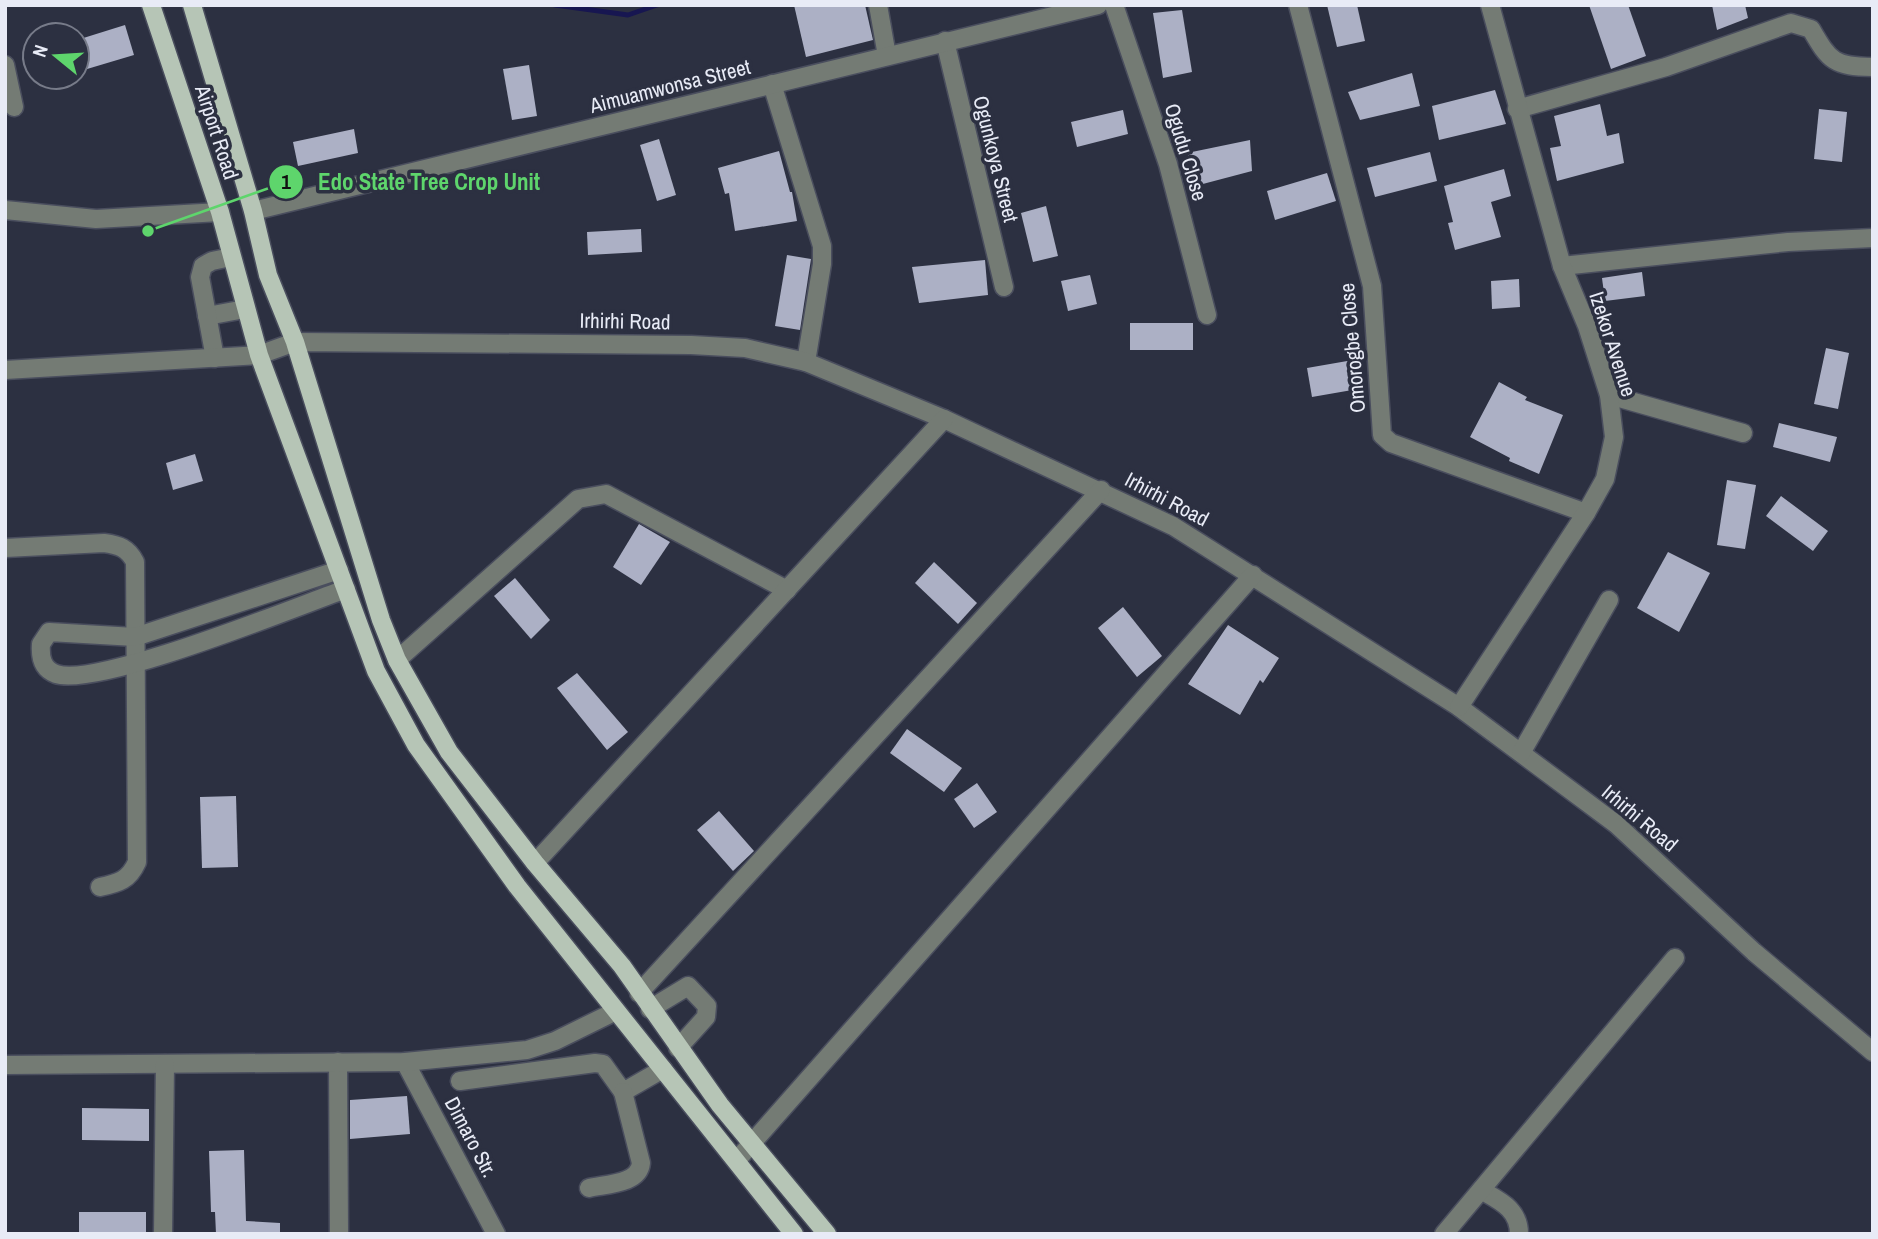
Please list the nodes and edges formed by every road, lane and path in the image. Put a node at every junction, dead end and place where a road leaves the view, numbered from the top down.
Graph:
1 (151, 5) edge
2 (191, 5) edge
3 (878, 5) edge
4 (1098, 5) edge
5 (1114, 5) edge
6 (1298, 5) edge
7 (1490, 5) edge
8 (945, 41) junction
9 (887, 56) junction
10 (5, 65) edge
11 (1873, 67) edge
12 (772, 84) junction
13 (14, 107) dead end
14 (1517, 109) junction
15 (5, 210) edge
16 (253, 211) junction
17 (219, 212) junction
18 (1873, 238) edge
19 (232, 257) junction
20 (1562, 266) junction
21 (1004, 287) dead end
22 (246, 309) junction
23 (1207, 315) dead end
24 (207, 316) junction
25 (295, 342) junction
26 (259, 355) junction
27 (215, 358) junction
28 (806, 362) junction
29 (5, 370) edge
30 (1609, 395) junction
31 (944, 419) junction
32 (1744, 433) dead end
33 (1101, 490) junction
34 (1586, 513) junction
35 (5, 548) edge
36 (339, 570) junction
37 (1253, 575) junction
38 (346, 589) junction
39 (787, 590) junction
40 (1609, 600) dead end
41 (135, 637) junction
42 (397, 660) junction
43 (136, 664) junction
44 (1459, 707) junction
45 (1521, 754) junction
46 (535, 863) junction
47 (100, 887) dead end
48 (1675, 958) dead end
49 (639, 993) junction
50 (650, 1009) junction
51 (616, 1011) junction
52 (678, 1048) junction
53 (1873, 1052) edge
54 (338, 1062) junction
55 (405, 1062) junction
56 (165, 1064) junction
57 (5, 1065) edge
58 (663, 1069) junction
59 (460, 1081) dead end
60 (623, 1092) junction
61 (752, 1140) junction
62 (737, 1160) junction
63 (589, 1188) dead end
64 (1481, 1190) junction
65 (163, 1234) edge
66 (338, 1234) edge
67 (496, 1234) edge
68 (794, 1234) edge
69 (827, 1234) edge
70 (1444, 1234) edge
71 (1519, 1234) edge

1 - 17 main road, Airport Road
2 - 16 main road, Airport Road
3 - 9 street
4 - 8 street, Aimuamwonsa Street
5 - 23 street, Ogudu Close
6 - 34 street, Omorogbe Close
7 - 14 street, Izekor Avenue
8 - 9 street, Aimuamwonsa Street
8 - 21 street, Ogunkoya Street
9 - 12 street, Aimuamwonsa Street
10 - 13 street
11 - 14 street
12 - 16 street, Aimuamwonsa Street
12 - 28 street
14 - 20 street, Izekor Avenue
15 - 17 street
16 - 25 main road, Airport Road
17 - 19 main road, Airport Road
18 - 20 street
19 - 22 main road, Airport Road
19 - 24 street
20 - 30 street, Izekor Avenue
22 - 24 street
22 - 26 main road, Airport Road
24 - 27 street
25 - 26 street
25 - 28 street, Irhirhi Road
25 - 42 main road, Airport Road
26 - 27 street
26 - 36 main road, Airport Road
27 - 29 street
28 - 31 street, Irhirhi Road
30 - 32 street
30 - 34 street, Izekor Avenue
31 - 33 street, Irhirhi Road
31 - 39 street
33 - 37 street, Irhirhi Road
33 - 49 street
34 - 44 street, Izekor Avenue
35 - 41 street
36 - 38 main road, Airport Road
36 - 41 street
37 - 44 street, Irhirhi Road
37 - 61 street
38 - 43 street
38 - 51 main road, Airport Road
39 - 42 street
39 - 46 street
40 - 45 street
41 - 43 street
41 - 43 street
42 - 46 main road, Airport Road
43 - 47 street
44 - 45 street, Irhirhi Road
45 - 53 street, Irhirhi Road
46 - 49 main road, Airport Road
48 - 64 street
49 - 50 main road, Airport Road
50 - 52 main road, Airport Road
50 - 52 street
51 - 55 street
51 - 58 main road, Airport Road
52 - 61 main road, Airport Road
54 - 55 street
54 - 56 street
54 - 66 street
55 - 67 street, Dimaro Str.
56 - 57 street
56 - 65 street
58 - 60 street
58 - 62 main road, Airport Road
59 - 60 street
60 - 63 street
61 - 62 street
61 - 69 main road, Airport Road
62 - 68 main road, Airport Road
64 - 70 street
64 - 71 street

